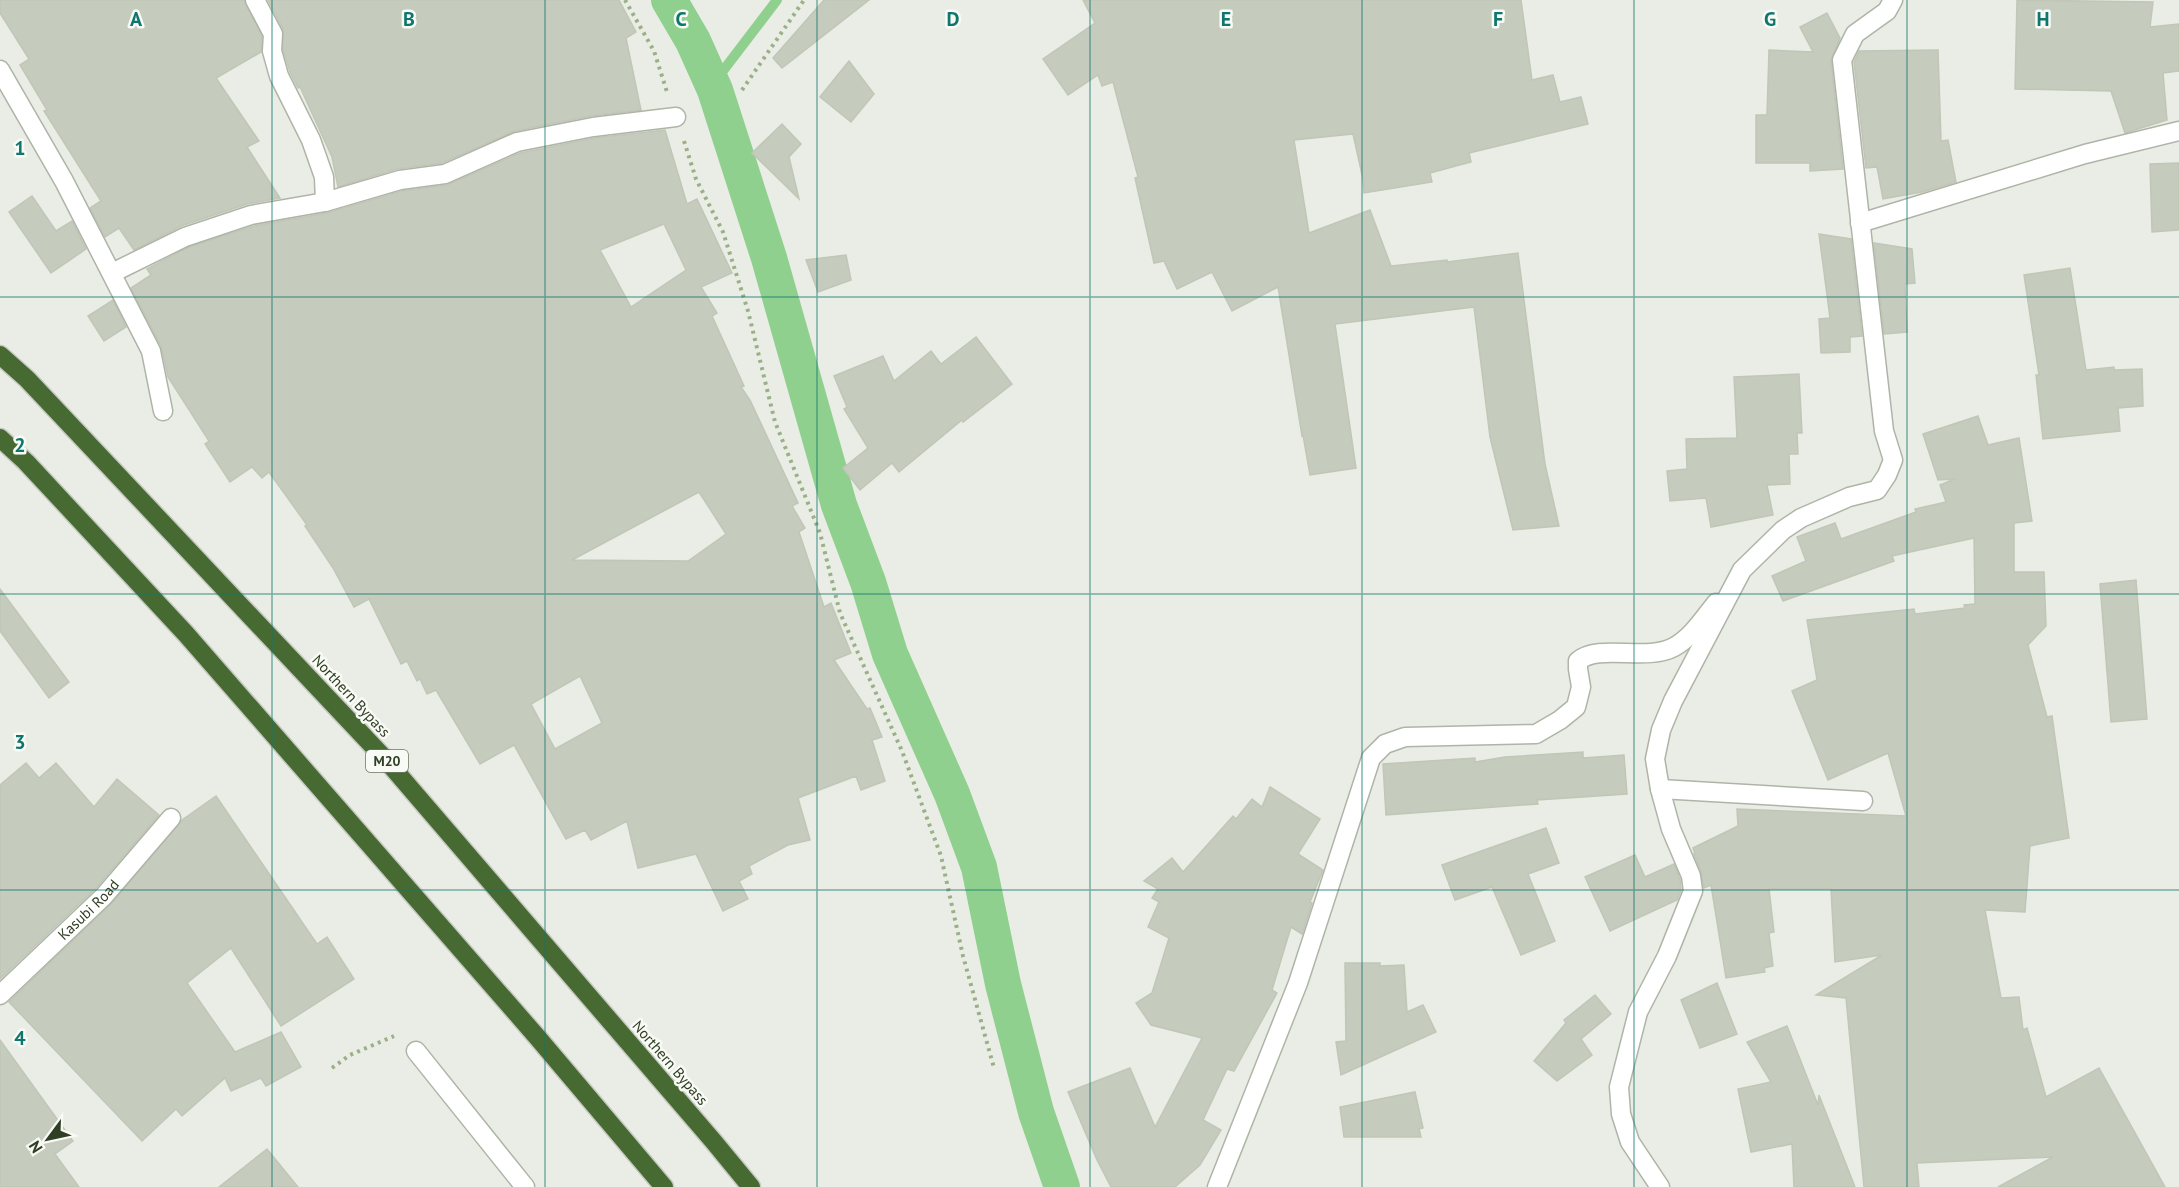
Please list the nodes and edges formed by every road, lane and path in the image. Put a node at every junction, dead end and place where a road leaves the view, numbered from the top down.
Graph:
1 (255, 0) edge
2 (625, 0) edge
3 (804, 0) edge
4 (1893, 0) edge
5 (0, 70) edge
6 (742, 90) dead end
7 (676, 117) junction
8 (2179, 131) edge
9 (325, 202) junction
10 (1860, 223) junction
11 (112, 273) junction
12 (0, 356) edge
13 (163, 411) dead end
14 (0, 438) edge
15 (1742, 570) junction
16 (1660, 789) junction
17 (1863, 801) dead end
18 (171, 818) dead end
19 (0, 995) edge
20 (416, 1051) joint
21 (332, 1068) dead end
22 (994, 1068) dead end
23 (525, 1187) edge
24 (664, 1187) edge
25 (751, 1187) edge
26 (1216, 1187) edge
27 (1660, 1187) edge

1 - 9 street
2 - 7 path
3 - 6 path
4 - 10 street
5 - 11 street
7 - 9 street
7 - 22 path
8 - 10 street
9 - 11 street
10 - 15 street
11 - 13 street
12 - 25 highway, Northern Bypass / M20
14 - 24 highway
15 - 16 street
15 - 26 street
16 - 17 street
16 - 27 street
18 - 19 street, Kasubi Road
20 - 21 path
20 - 23 street

